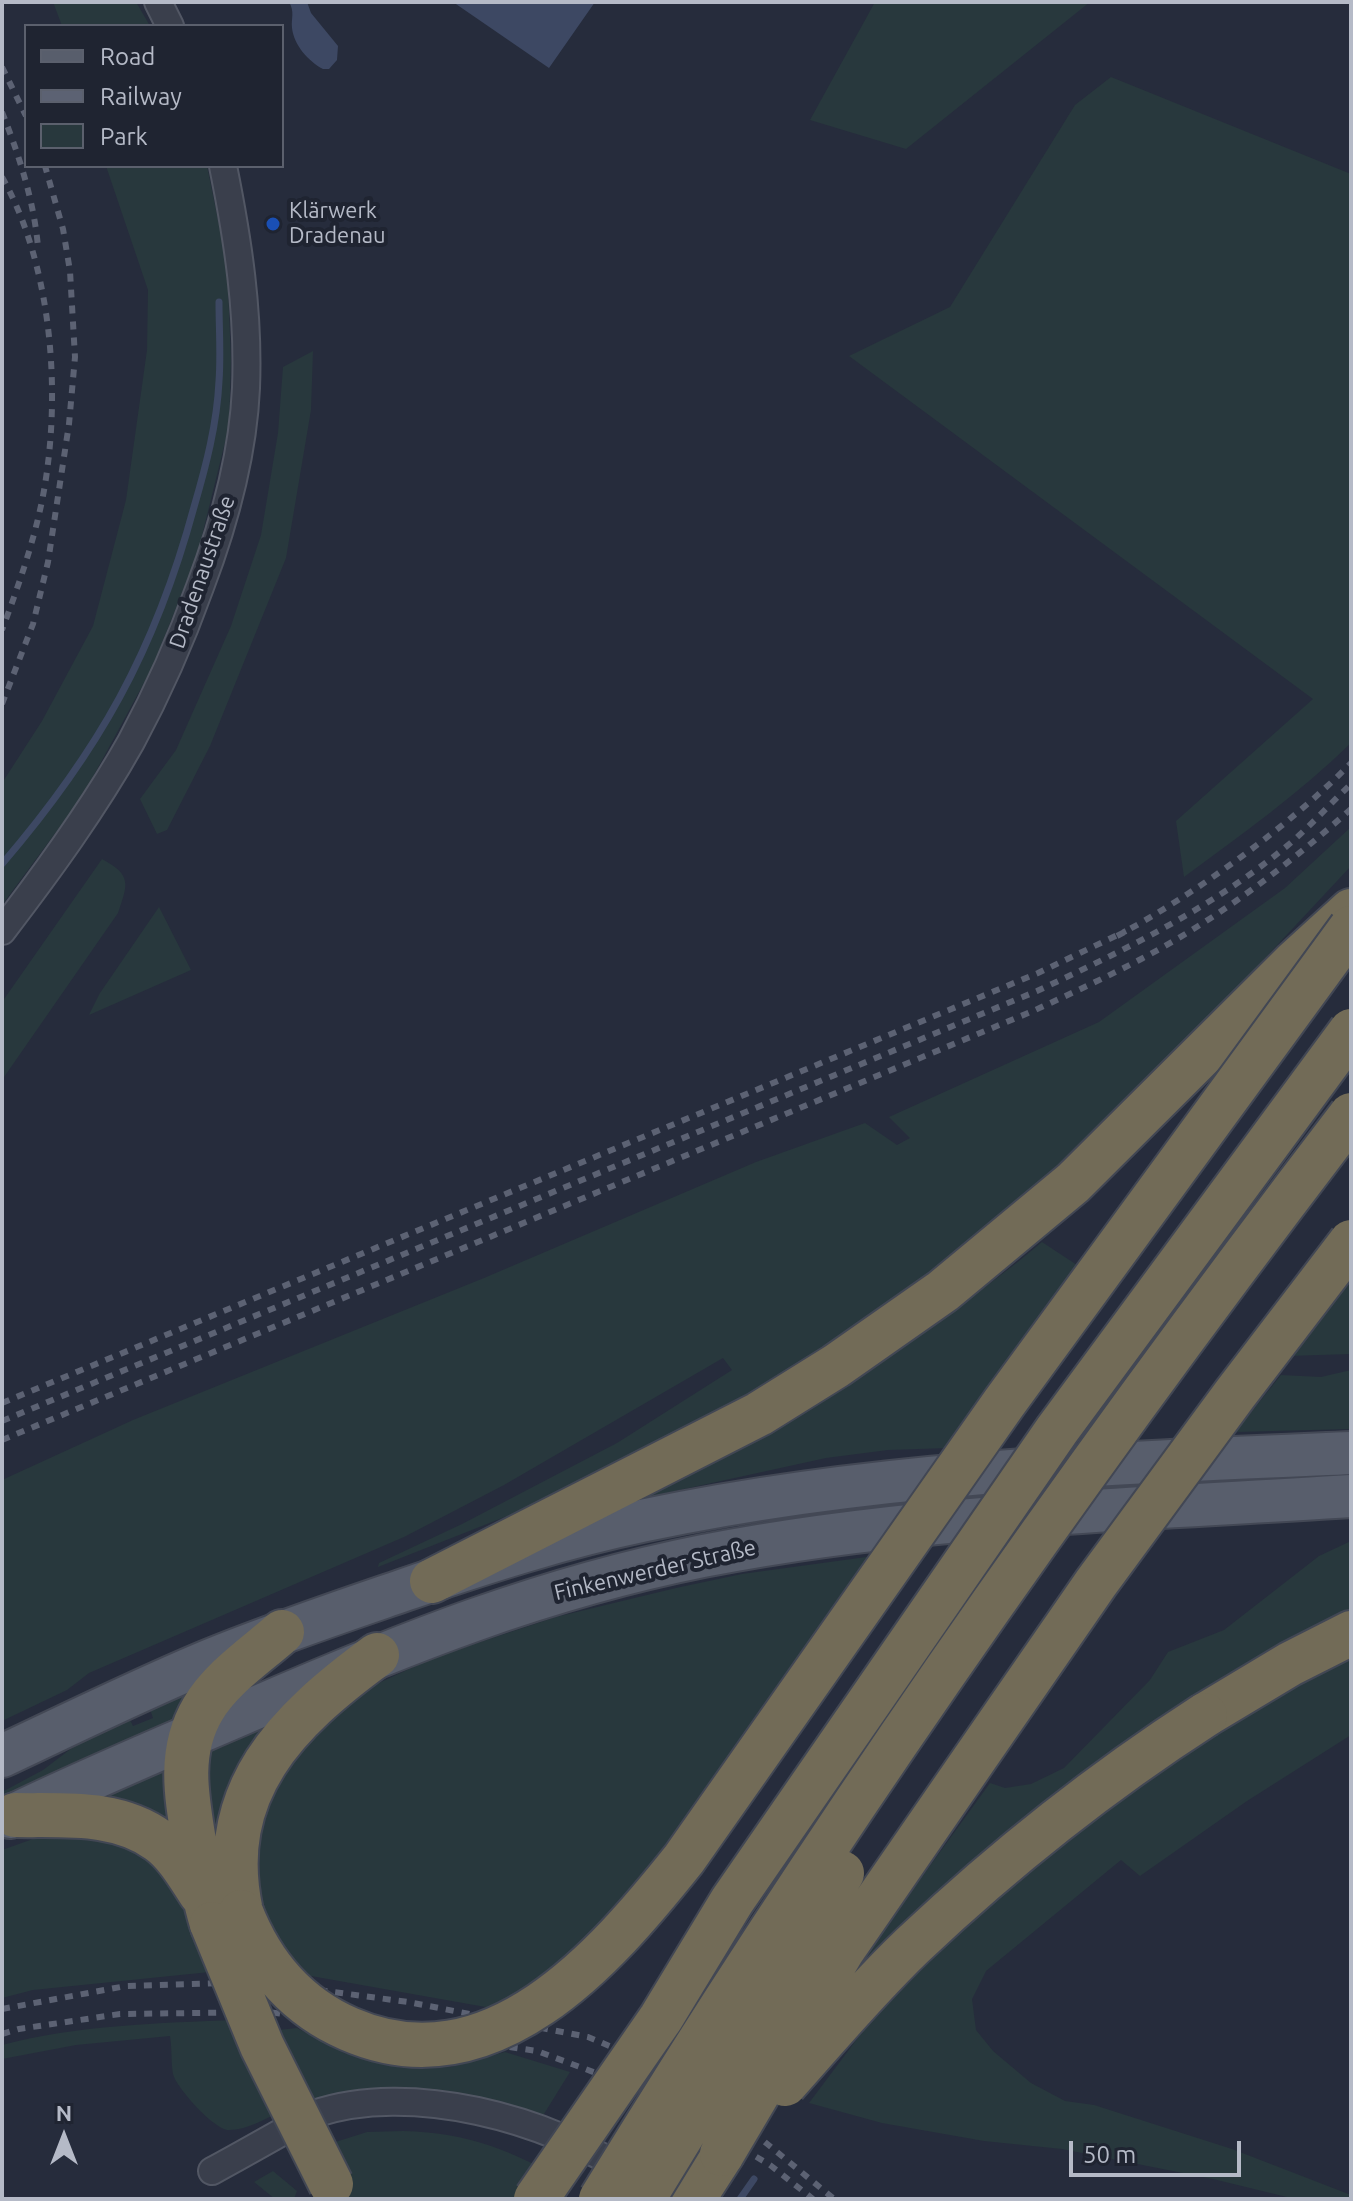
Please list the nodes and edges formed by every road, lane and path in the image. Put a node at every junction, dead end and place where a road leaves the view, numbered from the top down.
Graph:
1 (158, 2) edge
2 (169, 24) edge
3 (223, 168) edge
4 (1351, 911) edge
5 (1351, 928) edge
6 (2, 931) edge
7 (1351, 1031) edge
8 (1351, 1115) edge
9 (1351, 1158) edge
10 (1351, 1242) edge
11 (1351, 1453) edge
12 (1351, 1496) edge
13 (432, 1581) junction
14 (282, 1632) junction
15 (1351, 1633) edge
16 (377, 1655) junction
17 (192, 1735) junction
18 (2, 1756) edge
19 (8, 1818) edge
20 (219, 1912) junction
21 (722, 2154) junction
22 (212, 2171) dead end
23 (336, 2199) edge
24 (536, 2199) edge
25 (601, 2199) edge
26 (643, 2199) edge
27 (661, 2199) edge
28 (693, 2199) edge

1 - 2 street
3 - 6 street, Dradenaustraße
4 - 13 highway
5 - 20 highway, bridge
7 - 24 highway, bridge
8 - 25 highway, bridge
9 - 26 highway, bridge
10 - 21 highway, bridge
11 - 13 main road, Finkenwerder Straße
12 - 16 main road, Finkenwerder Straße
13 - 14 main road, Finkenwerder Straße
14 - 17 highway
14 - 18 main road, Finkenwerder Straße
15 - 21 highway, bridge
16 - 17 main road, Finkenwerder Straße
16 - 20 highway
17 - 19 main road, Finkenwerder Straße
17 - 20 highway
19 - 20 highway
20 - 23 highway, bridge
21 - 28 highway
22 - 27 street

